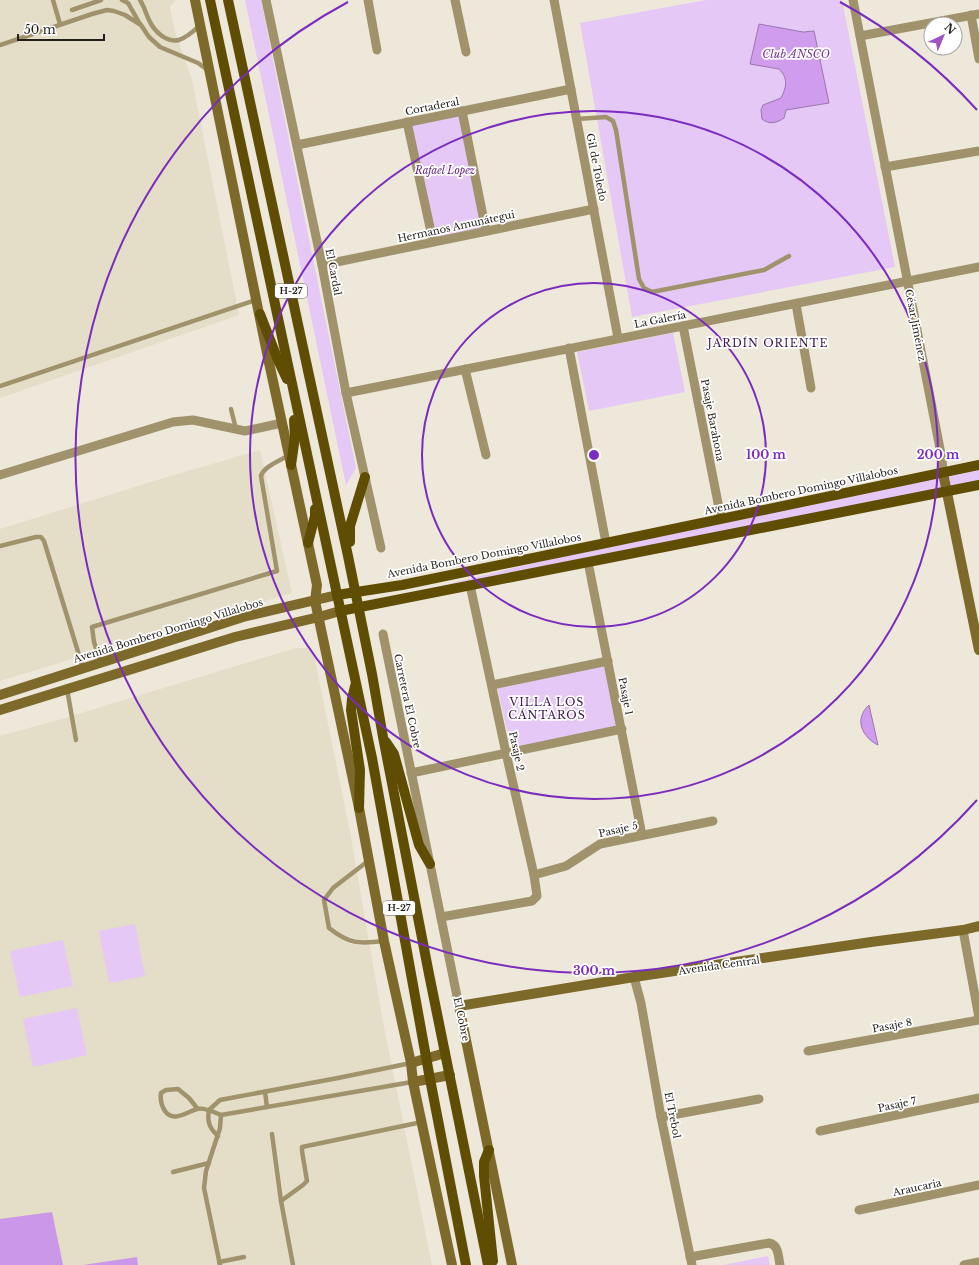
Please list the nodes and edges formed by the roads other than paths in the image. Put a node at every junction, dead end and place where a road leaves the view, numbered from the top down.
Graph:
1 (53, 0) edge
2 (101, 0) edge
3 (122, 0) edge
4 (140, 0) edge
5 (195, 0) edge
6 (210, 0) edge
7 (228, 0) edge
8 (266, 0) edge
9 (368, 0) edge
10 (455, 0) edge
11 (554, 0) edge
12 (853, 0) edge
13 (72, 10) dead end
14 (975, 15) edge
15 (60, 24) junction
16 (141, 25) junction
17 (200, 26) junction
18 (860, 36) junction
19 (0, 45) edge
20 (377, 50) dead end
21 (466, 52) dead end
22 (979, 59) edge
23 (210, 72) junction
24 (571, 89) junction
25 (462, 111) junction
26 (577, 119) junction
27 (407, 122) junction
28 (297, 145) junction
29 (979, 151) edge
30 (885, 167) junction
31 (594, 209) junction
32 (486, 231) junction
33 (433, 241) junction
34 (789, 256) dead end
35 (322, 265) junction
36 (979, 267) edge
37 (907, 282) junction
38 (256, 300) junction
39 (796, 304) junction
40 (260, 314) junction
41 (683, 326) junction
42 (618, 338) junction
43 (568, 348) junction
44 (465, 369) junction
45 (0, 386) edge
46 (811, 388) dead end
47 (294, 393) junction
48 (346, 393) junction
49 (231, 409) dead end
50 (282, 423) junction
51 (236, 429) junction
52 (486, 455) dead end
53 (290, 460) junction
54 (979, 465) edge
55 (944, 473) junction
56 (0, 475) edge
57 (365, 477) junction
58 (979, 485) edge
59 (947, 491) junction
60 (315, 495) junction
61 (721, 518) junction
62 (308, 543) junction
63 (606, 543) junction
64 (0, 546) edge
65 (380, 548) dead end
66 (348, 556) junction
67 (588, 562) junction
68 (470, 585) junction
69 (355, 592) junction
70 (337, 595) junction
71 (315, 602) junction
72 (358, 607) junction
73 (340, 610) junction
74 (319, 617) junction
75 (382, 634) dead end
76 (979, 650) edge
77 (608, 660) junction
78 (101, 663) junction
79 (83, 668) junction
80 (105, 677) junction
81 (356, 684) junction
82 (492, 685) junction
83 (67, 689) junction
84 (0, 695) edge
85 (0, 710) edge
86 (622, 729) junction
87 (383, 737) junction
88 (76, 740) dead end
89 (506, 753) junction
90 (411, 773) junction
91 (359, 808) junction
92 (713, 821) dead end
93 (642, 835) junction
94 (368, 861) junction
95 (430, 864) junction
96 (534, 875) junction
97 (441, 917) junction
98 (979, 926) edge
99 (963, 930) junction
100 (384, 941) junction
101 (634, 977) junction
102 (459, 1006) junction
103 (979, 1019) edge
104 (808, 1051) dead end
105 (445, 1053) junction
106 (426, 1058) junction
107 (411, 1063) junction
108 (450, 1075) junction
109 (430, 1079) junction
110 (413, 1082) junction
111 (265, 1092) junction
112 (979, 1098) edge
113 (759, 1099) dead end
114 (267, 1107) junction
115 (197, 1108) junction
116 (209, 1110) junction
117 (221, 1114) junction
118 (661, 1117) junction
119 (422, 1122) junction
120 (820, 1131) dead end
121 (272, 1134) dead end
122 (218, 1136) junction
123 (488, 1150) junction
124 (209, 1163) junction
125 (172, 1172) dead end
126 (979, 1185) edge
127 (281, 1201) junction
128 (859, 1210) dead end
129 (244, 1257) dead end
130 (691, 1261) edge
131 (979, 1262) edge
132 (220, 1263) edge
133 (293, 1265) edge
134 (452, 1265) edge
135 (466, 1265) edge
136 (488, 1265) edge
137 (493, 1265) edge
138 (512, 1265) edge
139 (780, 1265) edge
140 (964, 1265) edge

1 - 15 lane
2 - 13 lane
3 - 16 lane
4 - 17 lane
5 - 17 street
6 - 47 main road, H-27
7 - 66 main road, H-27
8 - 28 street, El Cardal
9 - 20 street
10 - 21 street
11 - 24 street, Gil de Toledo
12 - 18 street, César Jiménez
14 - 18 street
14 - 22 street
15 - 16 lane
15 - 19 lane
16 - 23 lane
17 - 23 street
18 - 30 street, César Jiménez
23 - 38 street
24 - 25 street, Cortaderal
24 - 26 street, Gil de Toledo
25 - 27 street, Cortaderal
25 - 32 street
26 - 31 street, Gil de Toledo
26 - 34 lane
27 - 28 street, Cortaderal
27 - 33 street
28 - 35 street, El Cardal
29 - 30 street
30 - 37 street, César Jiménez
31 - 32 street, Hermanos Amunátegui
31 - 42 street, Gil de Toledo
32 - 33 street, Hermanos Amunátegui
33 - 35 street, Hermanos Amunátegui
35 - 48 street, El Cardal
36 - 37 street, La Galería
37 - 39 street, La Galería
37 - 55 street, César Jiménez
38 - 40 street
38 - 45 lane
39 - 41 street, La Galería
39 - 46 street
40 - 47 main road
40 - 50 street
41 - 42 street, La Galería
41 - 61 street, Pasaje Barahona
42 - 43 street, La Galería
43 - 44 street, La Galería
43 - 63 street
44 - 48 street, La Galería
44 - 52 street
47 - 53 main road
47 - 60 main road, H-27
48 - 57 street, El Cardal
49 - 51 lane
50 - 51 street
50 - 53 street
51 - 56 street
53 - 62 street
53 - 78 lane
54 - 55 main road, Avenida Bombero Domingo Villalobos
55 - 59 street, César Jiménez
55 - 61 main road, Avenida Bombero Domingo Villalobos
57 - 65 street, El Cardal
57 - 66 main road
58 - 59 main road
59 - 67 main road
59 - 76 street, César Jiménez
60 - 62 main road
60 - 70 main road, H-27
61 - 63 main road, Avenida Bombero Domingo Villalobos
62 - 71 street
63 - 69 main road, Avenida Bombero Domingo Villalobos
64 - 79 lane
66 - 69 main road, H-27
67 - 68 main road
67 - 77 street, Pasaje 1
68 - 72 main road
68 - 82 street, Pasaje 2
69 - 70 main road, Avenida Bombero Domingo Villalobos
69 - 72 main road, H-27
70 - 71 street, Avenida Bombero Domingo Villalobos
70 - 73 main road, H-27
71 - 74 street
71 - 78 street, Avenida Bombero Domingo Villalobos
72 - 73 main road
72 - 87 main road, H-27
73 - 74 street
73 - 81 main road, H-27
74 - 80 street
74 - 91 street
75 - 90 street, Carretera El Cobre
77 - 82 street
77 - 86 street, Pasaje 1
78 - 79 street, Avenida Bombero Domingo Villalobos
78 - 80 street
79 - 84 street, Avenida Bombero Domingo Villalobos
80 - 83 street
81 - 91 main road
81 - 106 main road, H-27
82 - 89 street, Pasaje 2
83 - 85 street
83 - 88 lane
86 - 89 street
86 - 93 street, Pasaje 1
87 - 95 main road
87 - 105 main road, H-27
89 - 90 street
89 - 96 street, Pasaje 2
90 - 95 street, El Cobre
91 - 94 street
92 - 93 street, Pasaje 5
93 - 96 street, Pasaje 5
94 - 100 street
94 - 100 lane
95 - 97 street, El Cobre
96 - 97 street, Pasaje 2
97 - 102 street, El Cobre
98 - 99 street, Avenida Central
99 - 101 street, Avenida Central
99 - 103 street
100 - 107 street
101 - 102 street, Avenida Central
101 - 118 street, El Trebol
102 - 123 street, El Cobre
103 - 104 street, Pasaje 8
105 - 106 street
105 - 108 main road, H-27
106 - 107 street
106 - 109 main road, H-27
107 - 110 street
107 - 111 lane
108 - 109 street
108 - 136 main road, H-27
109 - 110 street
109 - 135 main road, H-27
110 - 114 lane
110 - 119 street
111 - 114 lane
111 - 116 lane
112 - 120 street, Pasaje 7
113 - 118 street
114 - 117 lane
115 - 115 lane
115 - 116 lane
116 - 117 lane
116 - 122 lane
117 - 122 lane
118 - 130 street, El Trebol
119 - 127 lane
119 - 134 street
121 - 127 lane
122 - 124 lane
123 - 137 main road
123 - 138 street, El Cobre
124 - 125 lane
124 - 132 lane
126 - 128 street, Araucaria
127 - 133 lane
129 - 132 lane
130 - 139 street, El Trebol
131 - 140 street

